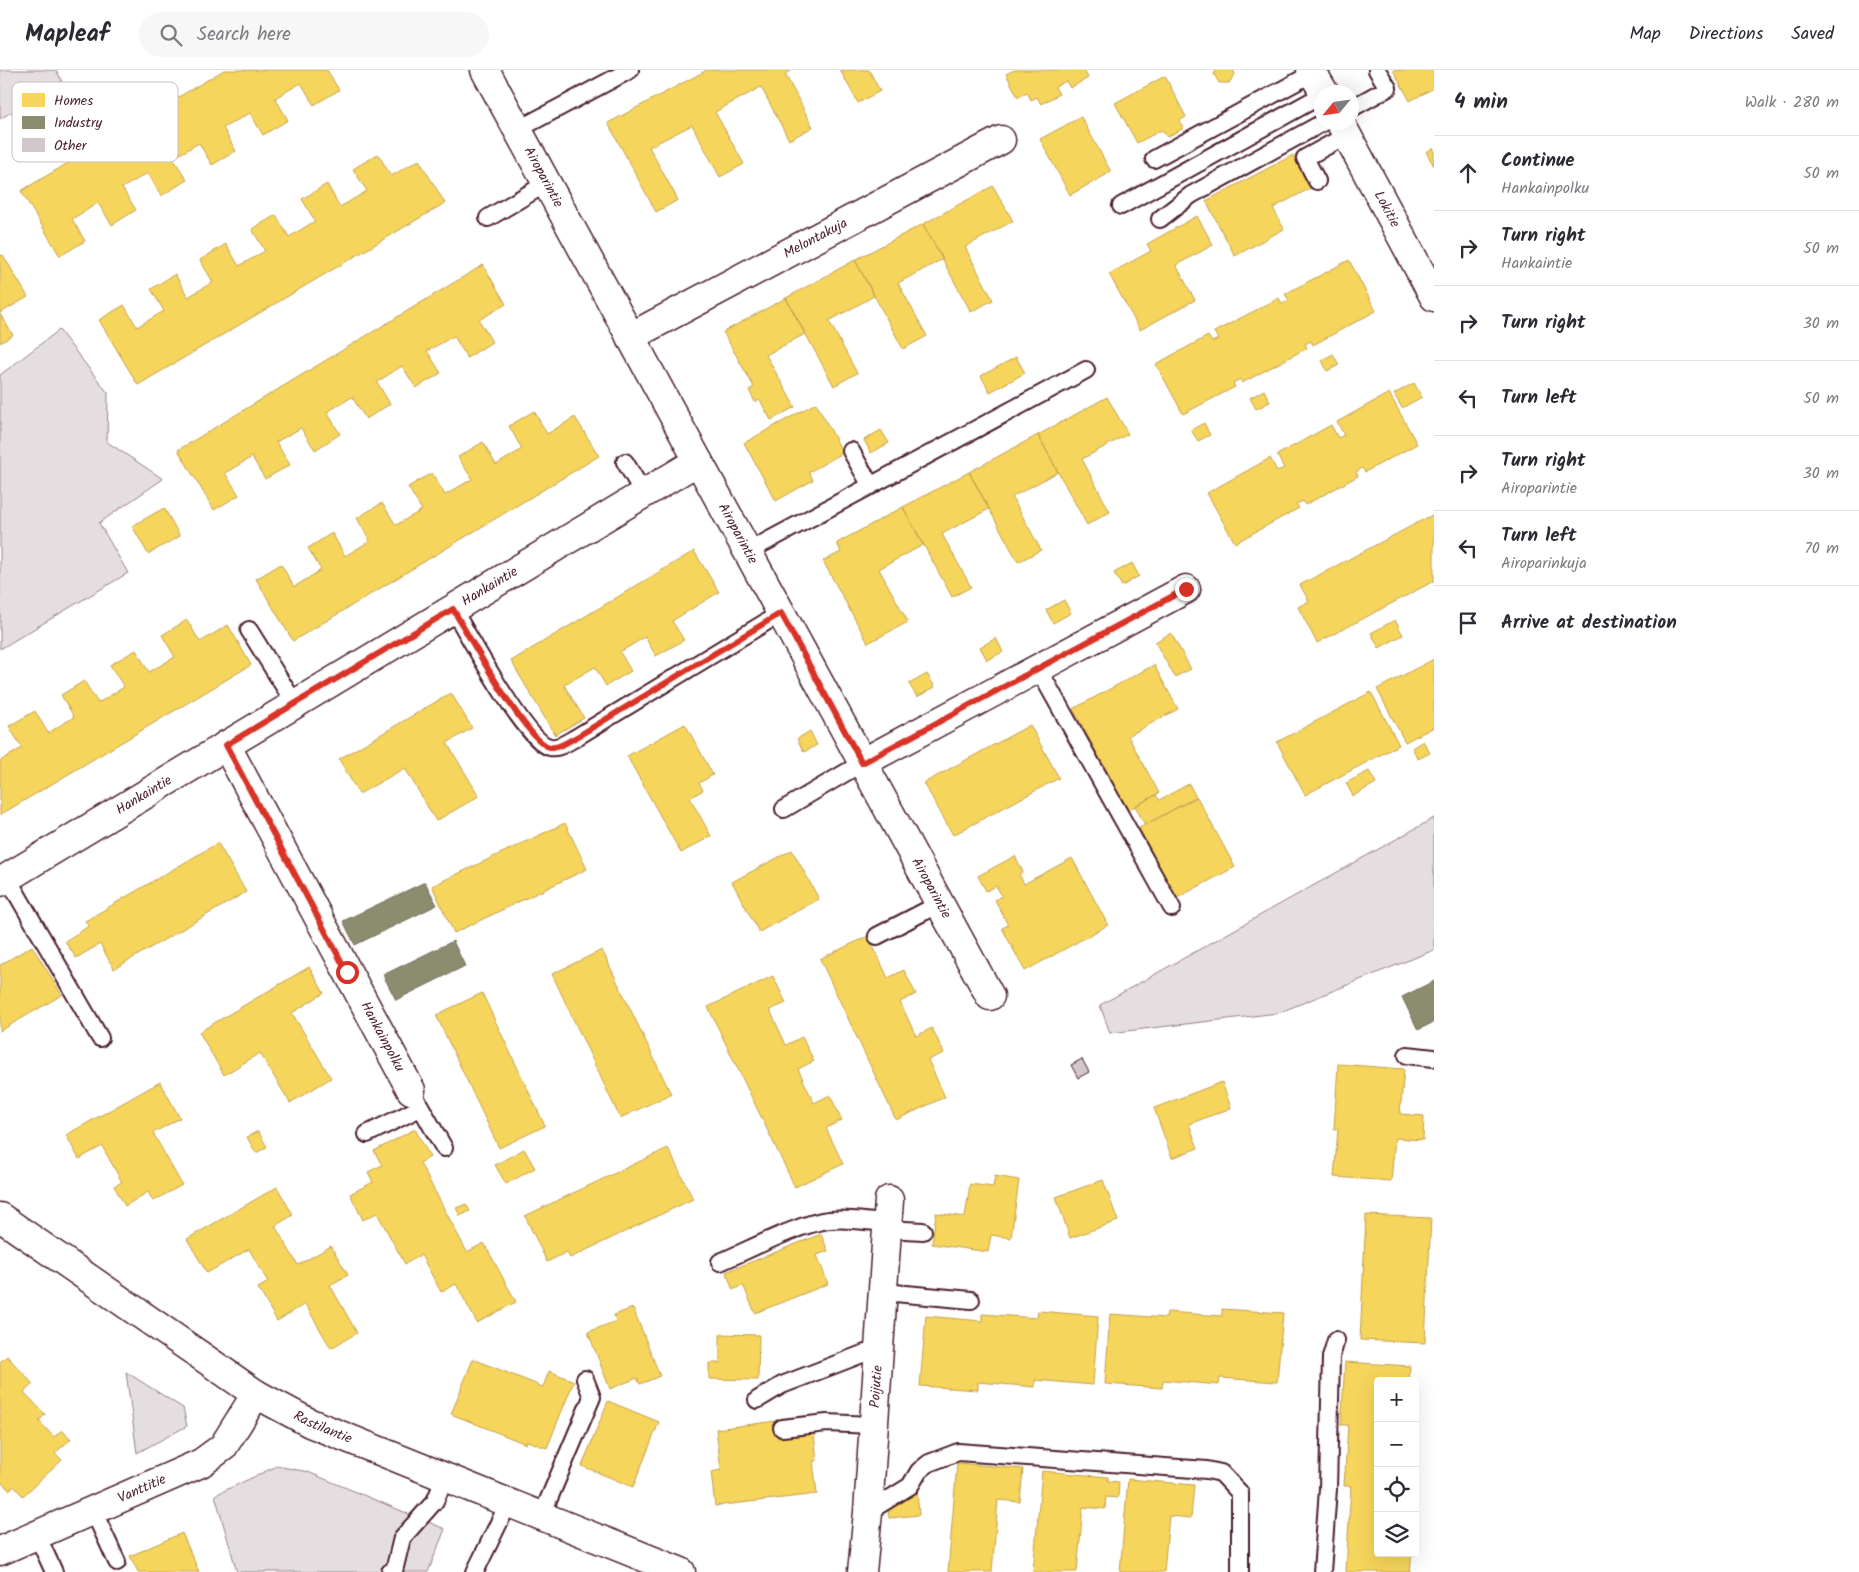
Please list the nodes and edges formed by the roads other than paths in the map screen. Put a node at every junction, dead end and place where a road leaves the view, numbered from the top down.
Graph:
1 (485, 70) edge
2 (630, 70) edge
3 (1377, 70) edge
4 (1317, 83) edge
5 (1359, 104) edge
6 (517, 130) junction
7 (1331, 130) edge
8 (1334, 130) edge
9 (1339, 130) edge
10 (1001, 140) dead end
11 (1154, 159) dead end
12 (1317, 181) dead end
13 (547, 183) junction
14 (1122, 206) dead end
15 (488, 218) dead end
16 (1160, 219) dead end
17 (1434, 297) edge
18 (630, 337) junction
19 (1086, 370) dead end
20 (851, 451) dead end
21 (698, 461) junction
22 (626, 462) dead end
23 (871, 486) junction
24 (644, 494) junction
25 (747, 552) junction
26 (1186, 589) dead end
27 (453, 609) junction
28 (781, 613) junction
29 (249, 630) dead end
30 (1038, 668) junction
31 (295, 704) junction
32 (226, 745) junction
33 (862, 763) junction
34 (784, 809) dead end
35 (3, 879) edge
36 (939, 904) junction
37 (1172, 908) dead end
38 (877, 936) dead end
39 (990, 996) dead end
40 (100, 1038) dead end
41 (1407, 1055) dead end
42 (1434, 1058) edge
43 (416, 1099) junction
44 (367, 1134) dead end
45 (444, 1148) dead end
46 (0, 1217) edge
47 (888, 1217) junction
48 (923, 1231) dead end
49 (720, 1262) dead end
50 (884, 1292) junction
51 (971, 1300) dead end
52 (1336, 1340) dead end
53 (878, 1354) junction
54 (585, 1379) dead end
55 (256, 1394) junction
56 (757, 1400) dead end
57 (872, 1425) junction
58 (782, 1428) dead end
59 (446, 1476) junction
60 (509, 1502) junction
61 (93, 1510) junction
62 (868, 1512) junction
63 (542, 1515) junction
64 (37, 1535) junction
65 (0, 1551) edge
66 (117, 1562) dead end
67 (54, 1572) edge
68 (390, 1572) edge
69 (475, 1572) edge
70 (681, 1572) edge
71 (862, 1572) edge
72 (1240, 1572) edge
73 (1322, 1572) edge

1 - 6 street, Airoparintie
2 - 6 lane
3 - 5 lane
4 - 11 lane
4 - 14 lane
6 - 13 street, Airoparintie
7 - 16 lane
8 - 12 lane
9 - 17 street, Lokitie
10 - 18 street, Melontakuja
13 - 15 lane
13 - 18 street, Airoparintie
18 - 21 street, Airoparintie
19 - 23 lane
20 - 23 lane
21 - 24 street, Hankaintie
21 - 25 street, Airoparintie
22 - 24 lane
23 - 25 lane
24 - 27 street, Hankaintie
25 - 28 street, Airoparintie
26 - 30 street
27 - 28 lane
27 - 31 street, Hankaintie
28 - 33 street, Airoparintie
29 - 31 lane
30 - 33 street
30 - 37 lane
31 - 32 street, Hankaintie
32 - 35 street, Hankaintie
32 - 43 street, Hankainpolku
33 - 34 lane
33 - 36 street, Airoparintie
35 - 40 lane
36 - 38 lane
36 - 39 street, Airoparintie
41 - 42 lane
43 - 44 lane
43 - 45 lane
46 - 55 street, Rastilantie
47 - 48 lane
47 - 49 lane
47 - 50 street, Poijutie
50 - 51 lane
50 - 53 street, Poijutie
52 - 73 lane
53 - 56 lane
53 - 57 street, Poijutie
54 - 63 lane
55 - 59 street, Rastilantie
55 - 61 street, Vanttitie
57 - 58 lane
57 - 62 street, Poijutie
59 - 60 street, Rastilantie
59 - 68 lane
60 - 63 street, Rastilantie
60 - 69 lane
61 - 64 street, Vanttitie
61 - 66 lane
62 - 71 street, Poijutie
62 - 72 lane
63 - 70 street, Rastilantie
64 - 65 street, Vanttitie
64 - 67 lane

